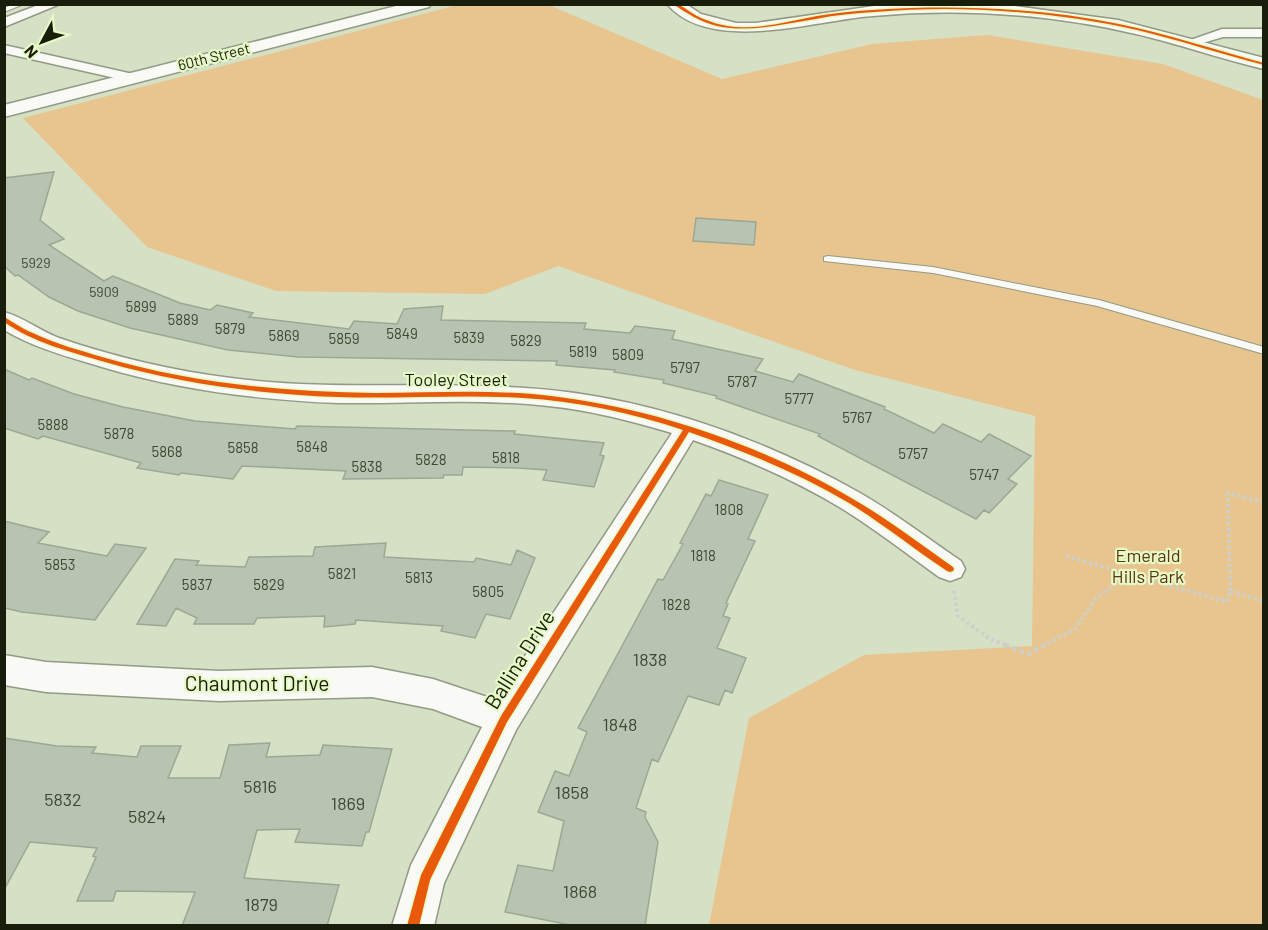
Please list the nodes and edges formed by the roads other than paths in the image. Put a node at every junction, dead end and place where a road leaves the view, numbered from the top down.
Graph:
1 (21, 4) edge
2 (54, 4) edge
3 (424, 4) edge
4 (674, 4) edge
5 (4, 10) edge
6 (4, 23) edge
7 (1263, 33) edge
8 (1189, 44) junction
9 (4, 50) edge
10 (1263, 64) edge
11 (133, 78) junction
12 (4, 111) edge
13 (828, 259) dead end
14 (4, 319) edge
15 (1263, 351) edge
16 (688, 428) junction
17 (950, 569) road end
18 (4, 670) edge
19 (504, 719) junction
20 (413, 926) edge

1 - 5 lane
2 - 6 street
3 - 11 street, 60th Street
4 - 8 street
7 - 8 street
8 - 10 street
9 - 11 street
11 - 12 street, 60th Street
13 - 15 lane
14 - 16 street, Tooley Street
16 - 17 street, Tooley Street
16 - 19 street, Ballina Drive
18 - 19 street, Chaumont Drive
19 - 20 street, Ballina Drive

